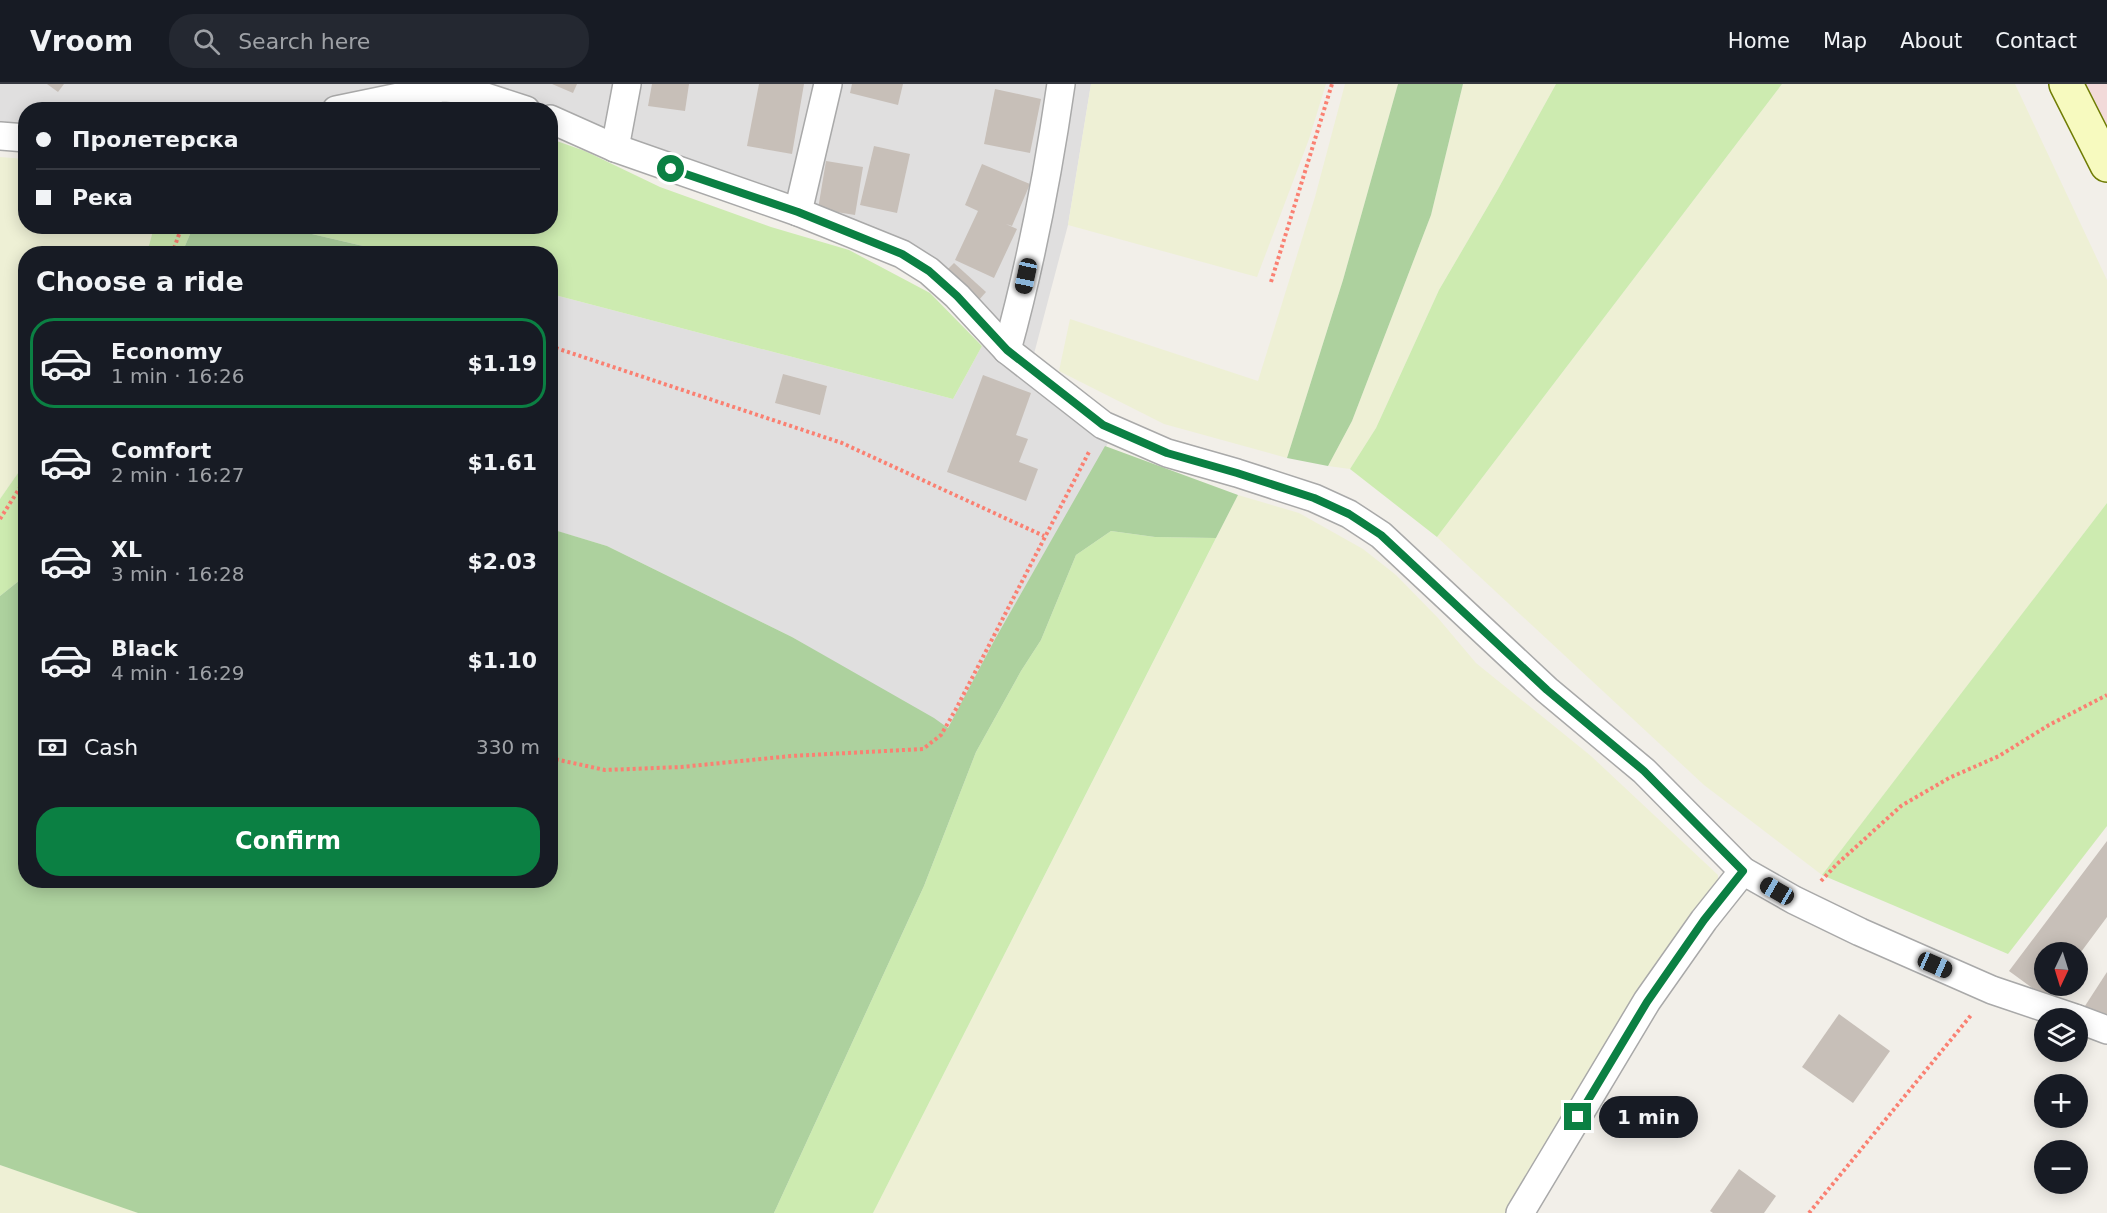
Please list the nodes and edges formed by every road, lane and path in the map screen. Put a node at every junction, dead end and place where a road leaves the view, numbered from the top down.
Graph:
1 (627, 84) edge
2 (828, 84) edge
3 (1061, 84) edge
4 (1332, 84) edge
5 (2066, 84) edge
6 (375, 102) edge
7 (501, 102) edge
8 (558, 123) edge
9 (0, 136) edge
10 (18, 137) edge
11 (615, 148) junction
12 (2107, 165) edge
13 (798, 212) junction
14 (1271, 282) dead end
15 (558, 349) edge
16 (1007, 350) junction
17 (1103, 425) junction
18 (18, 491) edge
19 (0, 519) edge
20 (1044, 536) junction
21 (2107, 694) edge
22 (558, 760) edge
23 (1743, 871) junction
24 (1802, 904) junction
25 (1992, 990) junction
26 (2044, 1008) edge
27 (2088, 1023) edge
28 (2107, 1030) edge
29 (1520, 1213) edge
30 (1809, 1213) edge

1 - 11 street
2 - 13 street
3 - 16 street
4 - 14 path
5 - 12 main road
6 - 7 street
8 - 11 street
9 - 10 street
11 - 13 street
13 - 16 street
15 - 20 path
16 - 17 street
17 - 20 path
17 - 23 street
18 - 19 path
20 - 22 path
21 - 24 path
23 - 24 street
23 - 29 street
24 - 25 street
25 - 26 street
25 - 30 path
27 - 28 street

